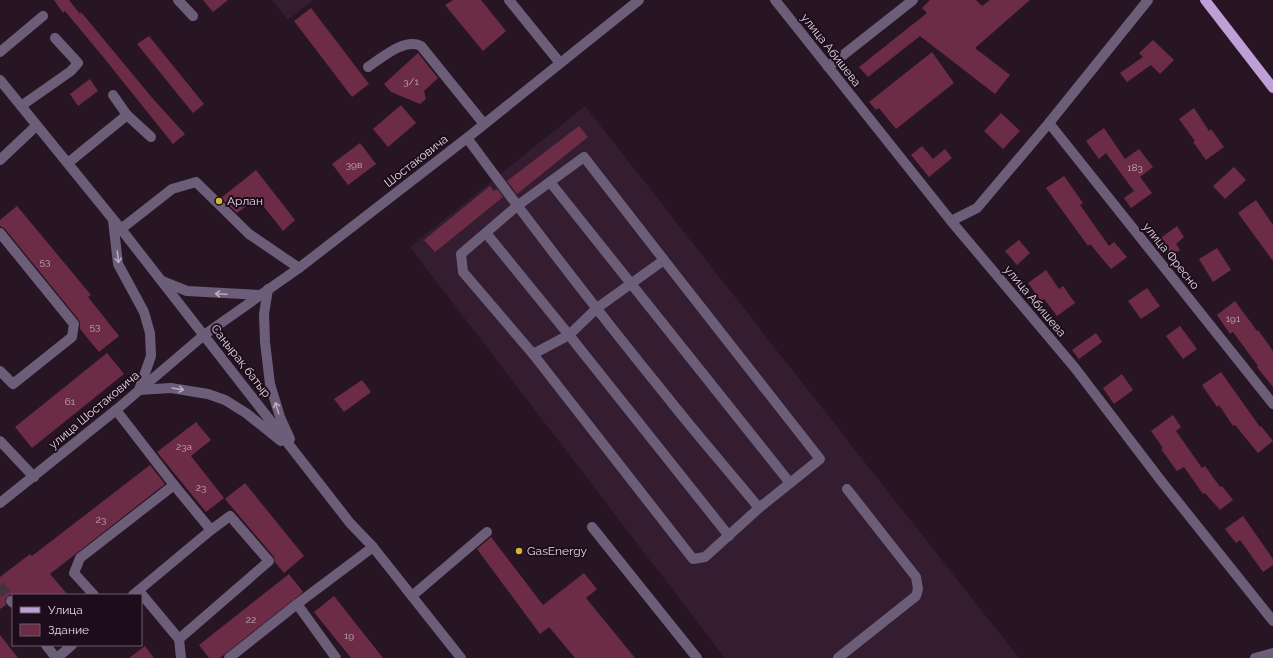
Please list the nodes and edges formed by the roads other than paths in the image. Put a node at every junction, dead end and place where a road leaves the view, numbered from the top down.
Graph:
1 (178, 0) edge
2 (509, 0) edge
3 (639, 0) edge
4 (775, 0) edge
5 (913, 0) edge
6 (1148, 0) edge
7 (1205, 0) edge
8 (43, 16) dead end
9 (193, 16) dead end
10 (55, 38) dead end
11 (0, 52) edge
12 (560, 63) junction
13 (368, 67) dead end
14 (828, 67) junction
15 (0, 80) edge
16 (1273, 88) edge
17 (112, 94) dead end
18 (21, 106) junction
19 (127, 115) junction
20 (1049, 123) junction
21 (484, 124) junction
22 (36, 126) junction
23 (151, 137) dead end
24 (467, 138) junction
25 (0, 160) edge
26 (68, 163) junction
27 (550, 182) junction
28 (517, 206) junction
29 (113, 219) junction
30 (951, 222) junction
31 (121, 229) junction
32 (0, 232) edge
33 (486, 233) junction
34 (664, 260) junction
35 (299, 268) junction
36 (161, 280) junction
37 (631, 284) junction
38 (264, 292) junction
39 (597, 308) junction
40 (569, 335) junction
41 (204, 336) junction
42 (533, 354) junction
43 (0, 371) edge
44 (139, 390) junction
45 (1273, 404) edge
46 (116, 410) junction
47 (0, 441) edge
48 (296, 453) junction
49 (34, 477) junction
50 (790, 483) junction
51 (174, 485) junction
52 (848, 489) dead end
53 (0, 503) edge
54 (759, 508) junction
55 (592, 527) dead end
56 (211, 530) junction
57 (487, 532) dead end
58 (729, 536) junction
59 (373, 547) junction
60 (136, 593) edge
61 (93, 594) edge
62 (412, 596) junction
63 (142, 599) edge
64 (297, 604) junction
65 (1273, 621) edge
66 (179, 639) junction
67 (47, 646) edge
68 (71, 646) edge
69 (1273, 653) edge
70 (56, 658) edge
71 (181, 658) edge
72 (229, 658) edge
73 (336, 658) edge
74 (461, 658) edge
75 (697, 658) edge
76 (838, 658) edge
77 (1254, 658) edge

1 - 9 street
2 - 12 street
3 - 12 street, Шостаковича
4 - 14 street, улица Абишева
5 - 14 street
6 - 20 street
7 - 16 main road
8 - 11 street
10 - 18 street
12 - 21 street, Шостаковича
13 - 21 street
14 - 30 street, улица Абишева
15 - 18 street, Саңырақ батыр
17 - 19 street
18 - 22 street, Саңырақ батыр
19 - 23 street
19 - 26 street
20 - 30 street
20 - 45 street, улица Фресно
21 - 24 street, Шостаковича
22 - 25 street
22 - 26 street, Саңырақ батыр
24 - 28 street
24 - 35 street, Шостаковича
26 - 29 street, Саңырақ батыр
27 - 28 street
27 - 34 street
27 - 37 street
28 - 33 street
28 - 39 street
29 - 31 street, Саңырақ батыр
29 -> 44 street
30 - 65 street, улица Абишева
31 - 35 street
31 - 36 street, Саңырақ батыр
32 - 43 street
33 - 40 street
33 - 42 street
34 - 37 street
34 - 50 street
35 - 38 street, Шостаковича
38 -> 36 street
36 - 41 street, Саңырақ батыр
37 - 39 street
37 - 50 street
38 - 41 street, Шостаковича
48 -> 38 street
39 - 40 street
39 - 54 street
40 - 42 street
40 - 58 street
41 - 44 street, улица Шостаковича
41 - 48 street, Саңырақ батыр
42 - 58 street
44 - 46 street, улица Шостаковича
44 -> 48 street
46 - 49 street, улица Шостаковича
46 - 51 street
47 - 49 street
48 - 59 street, Саңырақ батыр
49 - 53 street, улица Шостаковича
50 - 54 street
51 - 56 street
51 - 61 street
52 - 76 street
54 - 58 street
55 - 75 street
56 - 60 street
56 - 66 street
57 - 62 street
59 - 62 street, Саңырақ батыр
59 - 64 street
62 - 74 street, Саңырақ батыр
63 - 66 street
64 - 72 street
64 - 73 street
66 - 71 street
67 - 70 street
68 - 70 street
69 - 77 street

